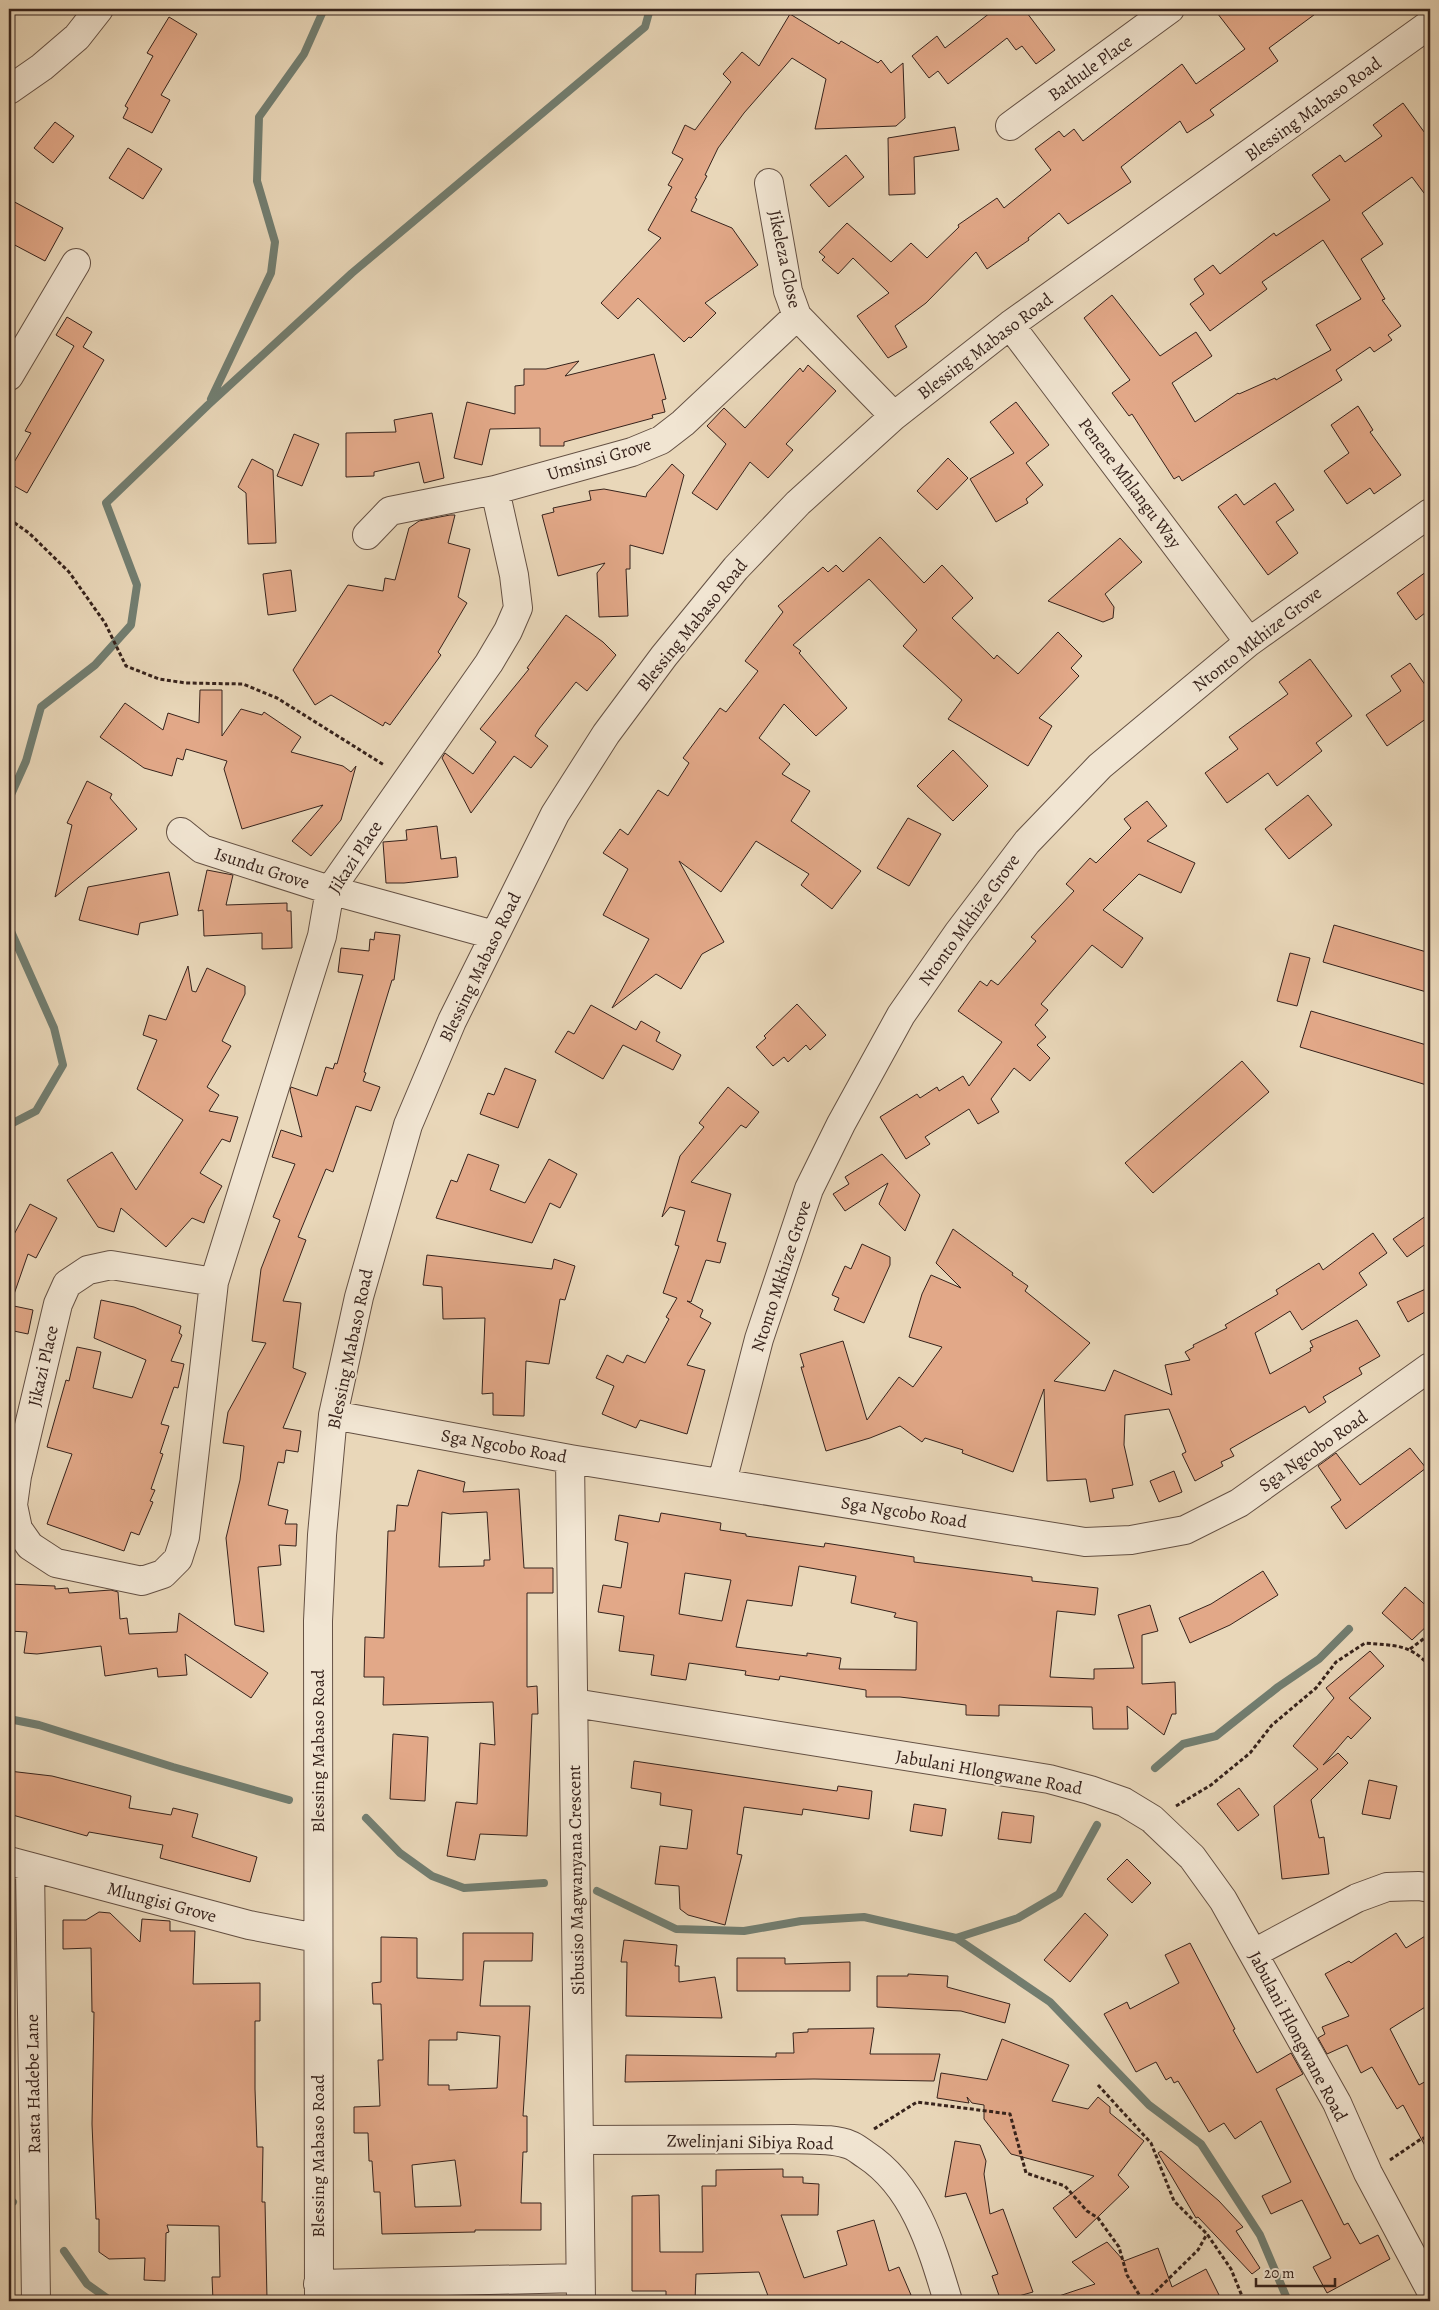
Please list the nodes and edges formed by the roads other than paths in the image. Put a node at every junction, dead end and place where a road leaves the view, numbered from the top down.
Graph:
1 (99, 9) edge
2 (1170, 9) edge
3 (1430, 24) edge
4 (9, 90) edge
5 (1010, 126) dead end
6 (769, 183) dead end
7 (76, 263) dead end
8 (797, 316) junction
9 (1010, 325) junction
10 (9, 376) edge
11 (894, 416) junction
12 (495, 490) junction
13 (1430, 513) edge
14 (367, 535) dead end
15 (1249, 642) junction
16 (181, 832) dead end
17 (330, 890) junction
18 (494, 935) junction
19 (214, 1282) junction
20 (1430, 1367) edge
21 (333, 1415) junction
22 (570, 1458) junction
23 (722, 1482) junction
24 (574, 1704) junction
25 (19, 1864) edge
26 (1430, 1888) edge
27 (317, 1938) junction
28 (1254, 1953) junction
29 (580, 2140) junction
30 (1430, 2289) edge
31 (580, 2290) edge
32 (319, 2293) edge
33 (36, 2301) edge
34 (948, 2301) edge

1 - 4 street
2 - 5 street, Bathule Place
3 - 9 street, Blessing Mabaso Road
6 - 8 street, Jikeleza Close
7 - 10 street
8 - 11 street, Jikeleza Close
8 - 12 street, Umsinsi Grove
9 - 11 street, Blessing Mabaso Road
9 - 15 street, Penene Mhlangu Way
11 - 18 street, Blessing Mabaso Road
12 - 14 street, Umsinsi Grove
12 - 17 street, Jikazi Place
13 - 15 street, Ntonto Mkhize Grove
15 - 23 street, Ntonto Mkhize Grove
16 - 17 street, Isundu Grove
17 - 18 street, Isundu Grove
17 - 19 street, Jikazi Place
18 - 21 street, Blessing Mabaso Road
19 - 19 street, Jikazi Place
20 - 23 street, Sga Ngcobo Road
21 - 22 street, Sga Ngcobo Road
21 - 27 street, Blessing Mabaso Road
22 - 23 street, Sga Ngcobo Road
22 - 24 street, Sibusiso Magwanyana Crescent
24 - 28 street, Jabulani Hlongwane Road
24 - 29 street, Sibusiso Magwanyana Crescent
25 - 27 street, Mlungisi Grove
25 - 33 street, Rasta Hadebe Lane
26 - 28 street
27 - 32 street, Blessing Mabaso Road
28 - 30 street, Jabulani Hlongwane Road
29 - 31 street, Sibusiso Magwanyana Crescent
29 - 34 street, Zwelinjani Sibiya Road
31 - 32 street

